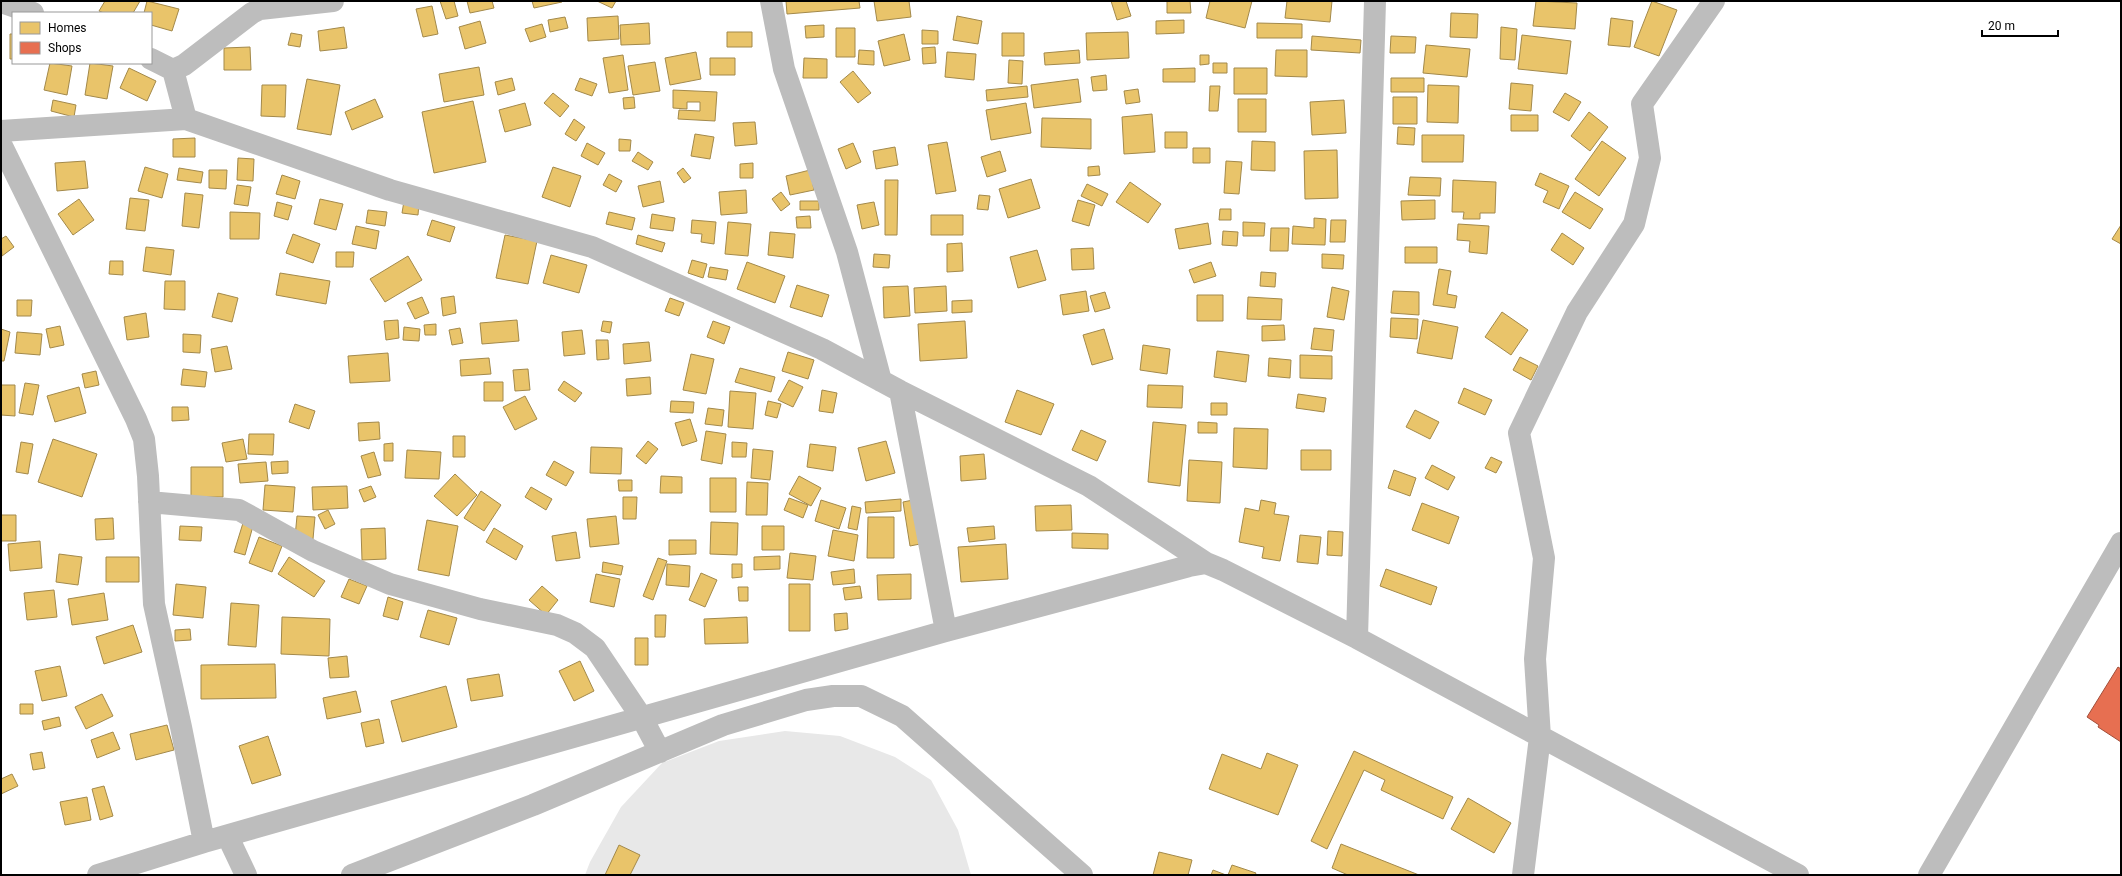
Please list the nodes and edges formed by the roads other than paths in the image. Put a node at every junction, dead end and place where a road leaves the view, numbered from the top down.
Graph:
1 (333, 1) edge
2 (771, 1) edge
3 (1375, 1) edge
4 (1714, 1) edge
5 (1, 2) edge
6 (30, 12) edge
7 (152, 60) edge
8 (173, 70) junction
9 (186, 120) junction
10 (1, 131) edge
11 (1, 144) edge
12 (881, 381) junction
13 (900, 391) junction
14 (149, 502) junction
15 (2121, 543) edge
16 (1206, 563) junction
17 (946, 631) junction
18 (1358, 638) junction
19 (642, 718) junction
20 (1540, 737) junction
21 (660, 752) junction
22 (228, 837) junction
23 (204, 842) junction
24 (98, 875) edge
25 (246, 875) edge
26 (352, 875) edge
27 (1082, 875) edge
28 (1523, 875) edge
29 (1798, 875) edge
30 (1929, 875) edge

1 - 8 street
2 - 12 street
3 - 18 street
4 - 20 street
5 - 6 street
7 - 8 street
8 - 9 street
9 - 10 street
9 - 12 street
11 - 14 street
12 - 13 street
13 - 16 street
13 - 17 street
14 - 19 street
14 - 23 street
15 - 30 street
16 - 17 street
16 - 18 street
17 - 19 street
18 - 20 street
19 - 21 street
19 - 22 street
20 - 28 street
20 - 29 street
21 - 26 street
21 - 27 street
22 - 23 street
22 - 25 street
23 - 24 street

